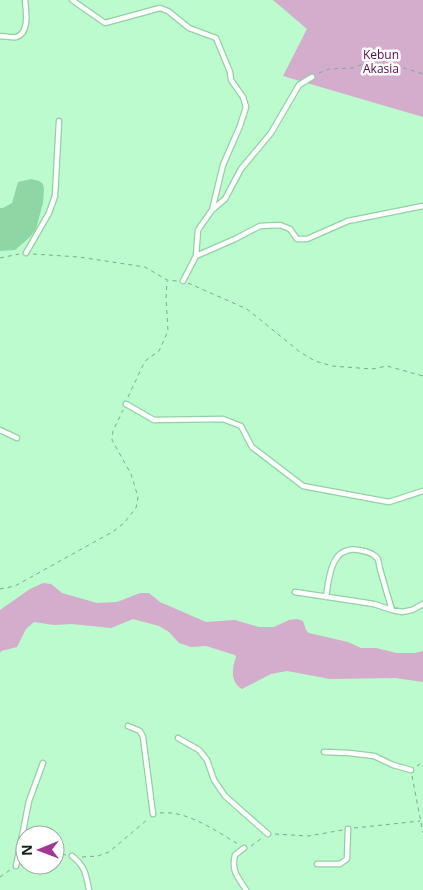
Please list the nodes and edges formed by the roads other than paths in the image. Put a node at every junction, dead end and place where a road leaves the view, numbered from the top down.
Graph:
1 (25, 0) edge
2 (72, 0) edge
3 (0, 36) edge
4 (312, 77) road end
5 (59, 121) dead end
6 (423, 206) edge
7 (212, 210) junction
8 (26, 253) road end
9 (196, 256) junction
10 (184, 282) road end
11 (126, 404) road end
12 (0, 430) edge
13 (17, 438) dead end
14 (423, 491) edge
15 (295, 592) dead end
16 (326, 597) junction
17 (423, 604) edge
18 (392, 610) junction
19 (128, 726) dead end
20 (178, 738) dead end
21 (324, 752) dead end
22 (43, 763) dead end
23 (411, 770) road end
24 (154, 814) road end
25 (24, 825) edge
26 (348, 829) road end
27 (268, 834) road end
28 (244, 848) road end
29 (72, 856) road end
30 (317, 864) dead end
31 (89, 890) edge
32 (246, 890) edge

1 - 3 lane
2 - 7 lane
4 - 7 lane
5 - 8 lane
6 - 9 lane
7 - 9 lane
9 - 10 lane
11 - 14 lane
12 - 13 lane
15 - 16 lane
16 - 18 lane
16 - 18 lane
17 - 18 lane
19 - 24 lane
20 - 27 lane
21 - 23 lane
22 - 25 lane
26 - 30 lane
28 - 32 lane
29 - 31 lane

